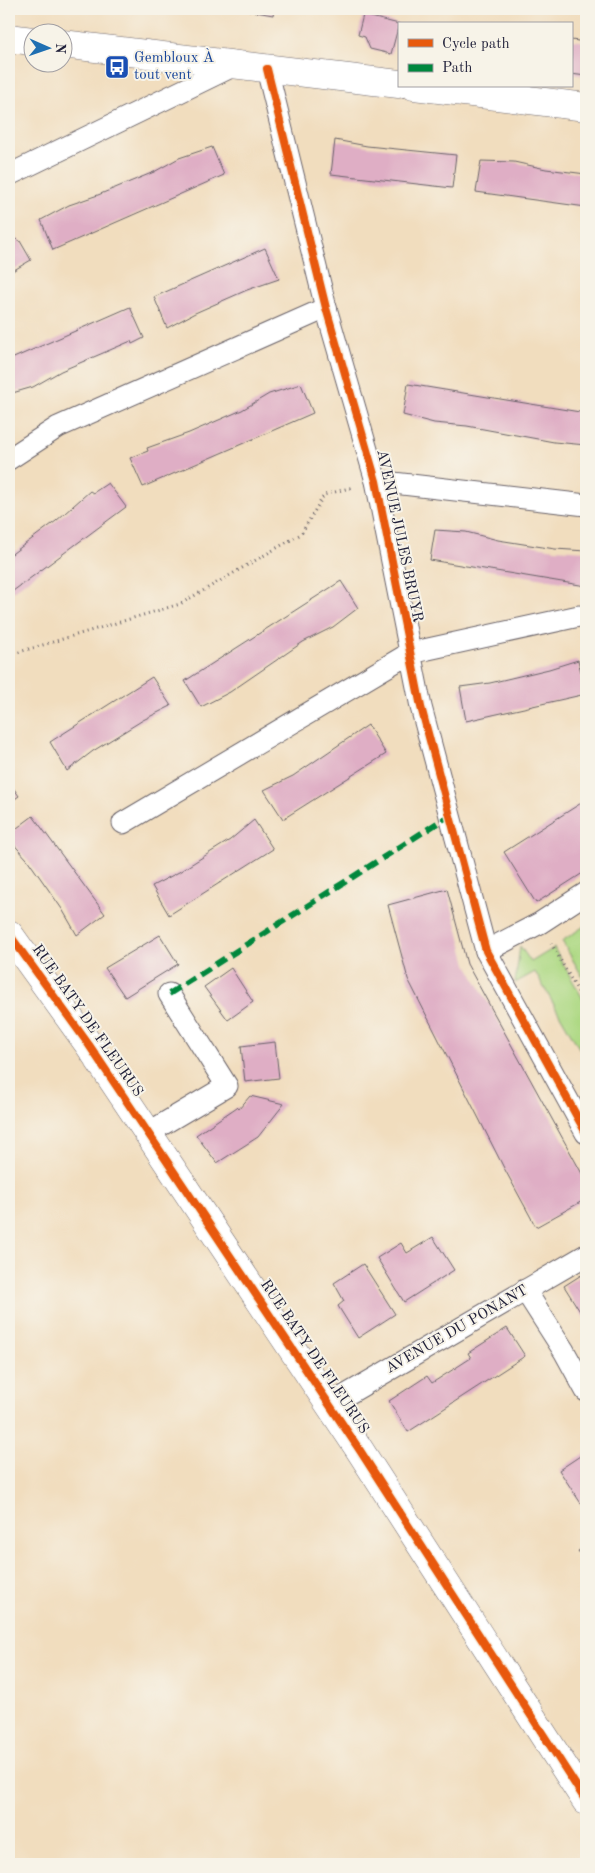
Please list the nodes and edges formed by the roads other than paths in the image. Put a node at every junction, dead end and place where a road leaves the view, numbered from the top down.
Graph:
1 (9, 38) edge
2 (22, 39) edge
3 (72, 45) edge
4 (235, 65) junction
5 (267, 69) junction
6 (398, 84) edge
7 (430, 88) edge
8 (586, 107) edge
9 (9, 175) edge
10 (326, 308) junction
11 (9, 460) edge
12 (376, 481) junction
13 (586, 505) edge
14 (579, 616) dead end
15 (410, 653) junction
16 (123, 823) dead end
17 (586, 893) edge
18 (9, 934) edge
19 (486, 952) junction
20 (169, 994) dead end
21 (586, 1132) edge
22 (148, 1133) junction
23 (586, 1255) edge
24 (525, 1290) junction
25 (586, 1391) edge
26 (329, 1405) junction
27 (586, 1801) edge

1 - 2 street
3 - 4 street
4 - 5 street
4 - 9 street
5 - 6 street
5 - 10 street, AVENUE JULES BRUYR
7 - 8 street
10 - 11 street
10 - 12 street, AVENUE JULES BRUYR
12 - 13 street, AVENUE JULES BRUYR
12 - 15 street, AVENUE JULES BRUYR
14 - 15 street
15 - 16 street
15 - 19 street, AVENUE JULES BRUYR
17 - 19 street
18 - 22 street, RUE BATY DE FLEURUS
19 - 21 street, AVENUE JULES BRUYR
20 - 22 street
22 - 26 street, RUE BATY DE FLEURUS
23 - 24 street, AVENUE DU PONANT
24 - 25 street
24 - 26 street, AVENUE DU PONANT
26 - 27 street, RUE BATY DE FLEURUS

